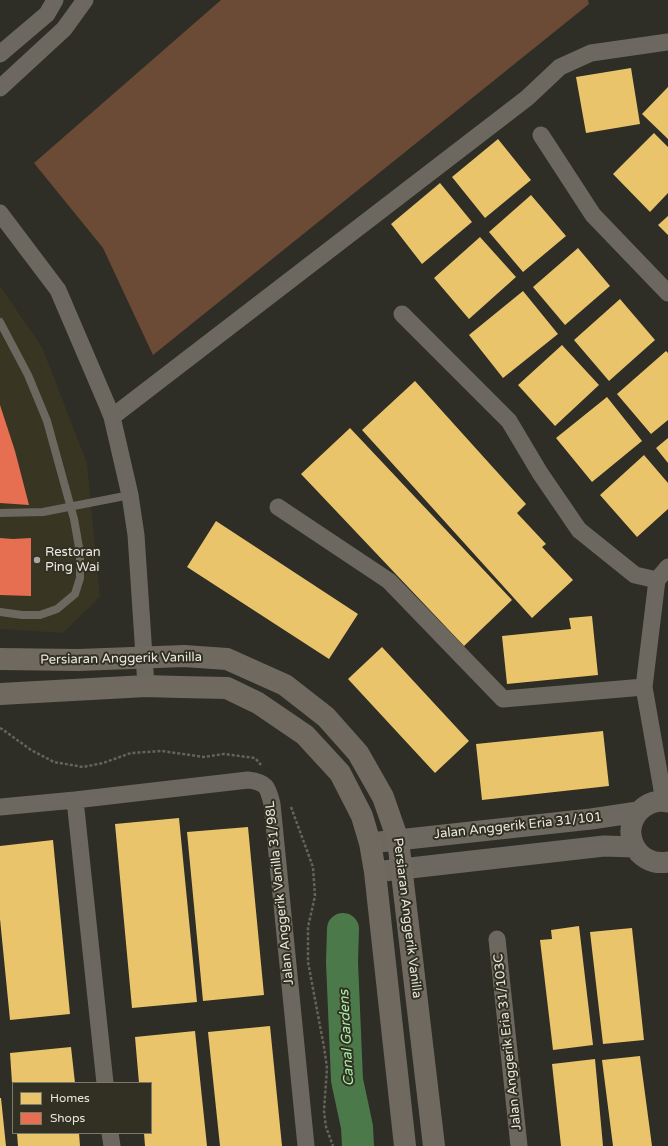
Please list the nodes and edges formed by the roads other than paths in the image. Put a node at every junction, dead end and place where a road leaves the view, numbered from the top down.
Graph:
1 (55, 0) edge
2 (85, 0) edge
3 (668, 42) edge
4 (0, 54) edge
5 (0, 88) edge
6 (541, 135) dead end
7 (0, 213) edge
8 (668, 293) edge
9 (402, 314) dead end
10 (0, 322) edge
11 (112, 417) junction
12 (130, 495) junction
13 (71, 507) junction
14 (278, 507) dead end
15 (0, 513) edge
16 (668, 567) edge
17 (657, 580) junction
18 (0, 612) edge
19 (145, 657) junction
20 (0, 659) edge
21 (146, 686) junction
22 (644, 687) junction
23 (0, 694) edge
24 (75, 800) junction
25 (666, 802) edge
26 (0, 807) edge
27 (638, 812) junction
28 (398, 840) junction
29 (370, 843) junction
30 (634, 847) junction
31 (668, 862) edge
32 (402, 868) junction
33 (375, 872) junction
34 (497, 939) dead end
35 (105, 1082) edge
36 (110, 1134) edge
37 (112, 1146) edge
38 (306, 1146) edge
39 (405, 1146) edge
40 (434, 1146) edge
41 (519, 1146) edge

1 - 4 street
2 - 5 street
3 - 11 street
6 - 8 street
7 - 11 street
9 - 17 street
10 - 13 lane
11 - 12 street
12 - 13 lane
12 - 19 street
13 - 15 lane
13 - 18 lane
14 - 22 street
16 - 17 street
17 - 22 street
19 - 20 main road, Persiaran Anggerik Vanilla
19 - 21 street
19 - 28 main road, Persiaran Anggerik Vanilla
21 - 23 main road, Persiaran Anggerik Vanilla
21 - 29 main road, Persiaran Anggerik Vanilla
22 - 25 street
24 - 26 street, Jalan Anggerik Vanilla 31/98L
24 - 35 street
24 - 38 street, Jalan Anggerik Vanilla 31/98L
25 - 27 street
27 - 28 street, Jalan Anggerik Eria 31/101
27 - 30 street
28 - 29 street, Jalan Anggerik Eria 31/101
28 - 32 main road, Persiaran Anggerik Vanilla
29 - 33 main road, Persiaran Anggerik Vanilla
30 - 31 street
30 - 32 street
32 - 33 street
32 - 40 main road, Persiaran Anggerik Vanilla
33 - 39 main road, Persiaran Anggerik Vanilla
34 - 41 street, Jalan Anggerik Eria 31/103C
36 - 37 street

